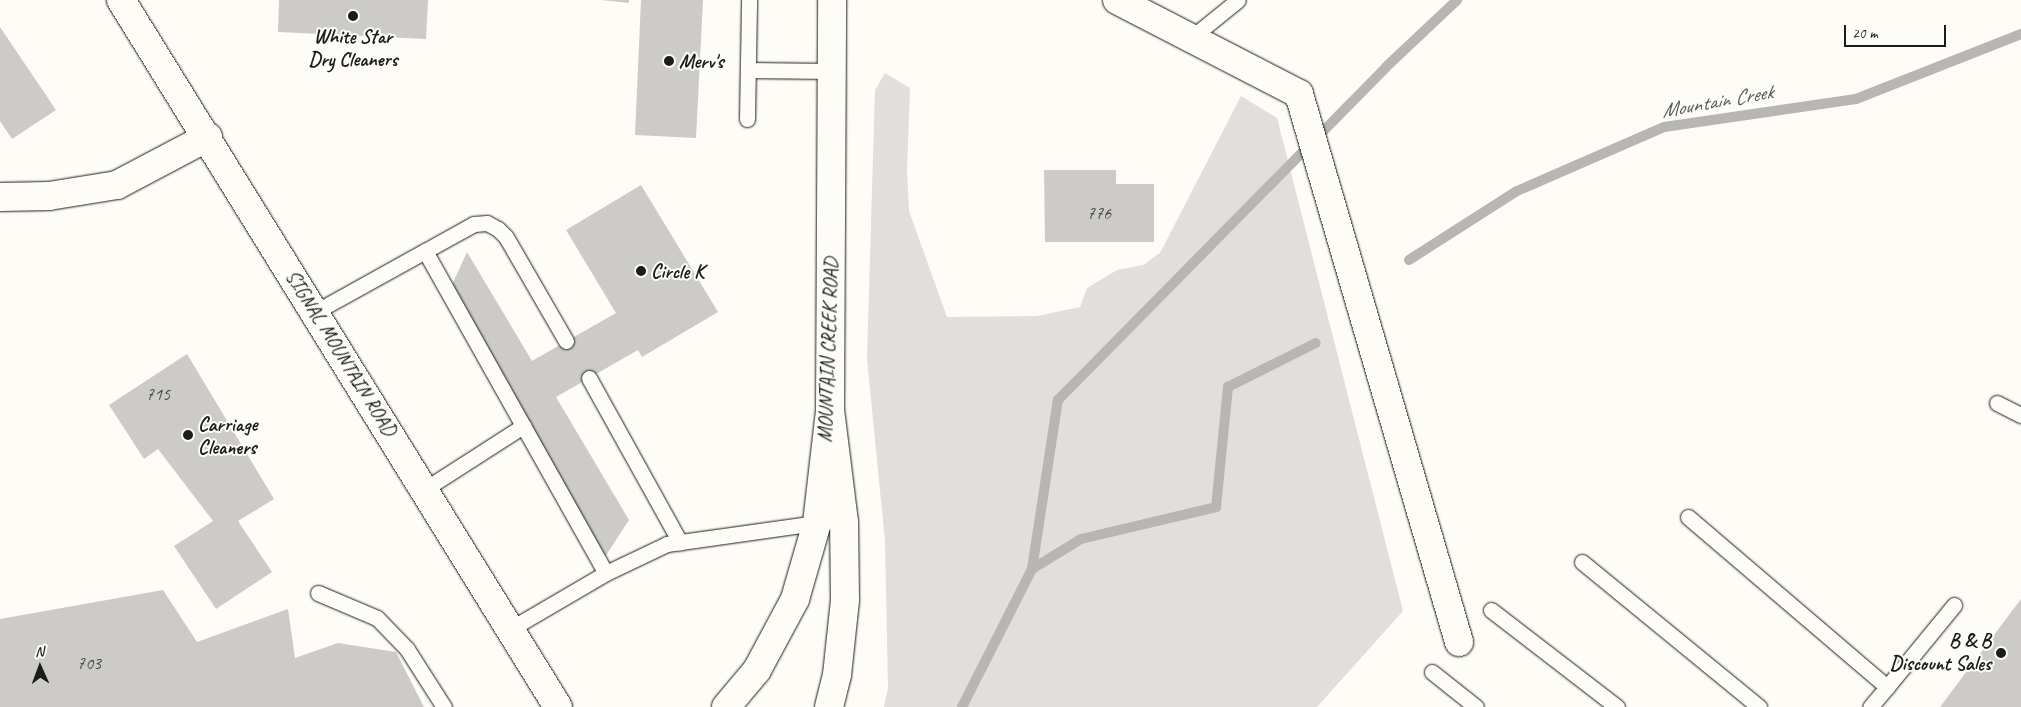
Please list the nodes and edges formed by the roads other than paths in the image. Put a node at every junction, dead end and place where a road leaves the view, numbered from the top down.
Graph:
1 (121, 0) edge
2 (748, 0) edge
3 (832, 0) edge
4 (1117, 0) edge
5 (1238, 0) edge
6 (1190, 38) junction
7 (748, 70) junction
8 (832, 71) junction
9 (747, 119) dead end
10 (208, 137) junction
11 (0, 197) edge
12 (425, 251) junction
13 (316, 312) junction
14 (566, 341) dead end
15 (589, 378) dead end
16 (1997, 403) dead end
17 (830, 410) junction
18 (2021, 415) edge
19 (523, 426) junction
20 (424, 489) junction
21 (1688, 517) dead end
22 (817, 523) junction
23 (680, 542) junction
24 (1582, 562) dead end
25 (606, 573) junction
26 (318, 593) dead end
27 (1954, 605) dead end
28 (1491, 610) dead end
29 (510, 629) junction
30 (1459, 642) dead end
31 (1432, 672) dead end
32 (1887, 687) junction
33 (444, 707) edge
34 (558, 707) edge
35 (726, 707) edge
36 (828, 707) edge
37 (1476, 707) edge
38 (1617, 707) edge
39 (1759, 707) edge
40 (1870, 707) edge

1 - 10 main road, SIGNAL MOUNTAIN ROAD
2 - 7 lane
3 - 8 main road, MOUNTAIN CREEK ROAD
4 - 6 main road
5 - 6 lane
6 - 30 main road
7 - 8 lane
7 - 9 lane
8 - 17 main road, MOUNTAIN CREEK ROAD
10 - 11 main road
10 - 13 main road, SIGNAL MOUNTAIN ROAD
12 - 13 lane
12 - 14 lane
12 - 19 lane
13 - 20 main road, SIGNAL MOUNTAIN ROAD
15 - 23 lane
16 - 18 lane
17 - 22 main road, MOUNTAIN CREEK ROAD
17 - 36 main road
19 - 20 lane
19 - 25 lane
20 - 29 main road, SIGNAL MOUNTAIN ROAD
21 - 32 lane
22 - 23 lane
22 - 35 main road, MOUNTAIN CREEK ROAD
23 - 25 lane
24 - 39 lane
25 - 29 lane
26 - 33 lane
27 - 32 lane
28 - 38 lane
29 - 34 main road, SIGNAL MOUNTAIN ROAD
31 - 37 lane
32 - 40 lane

